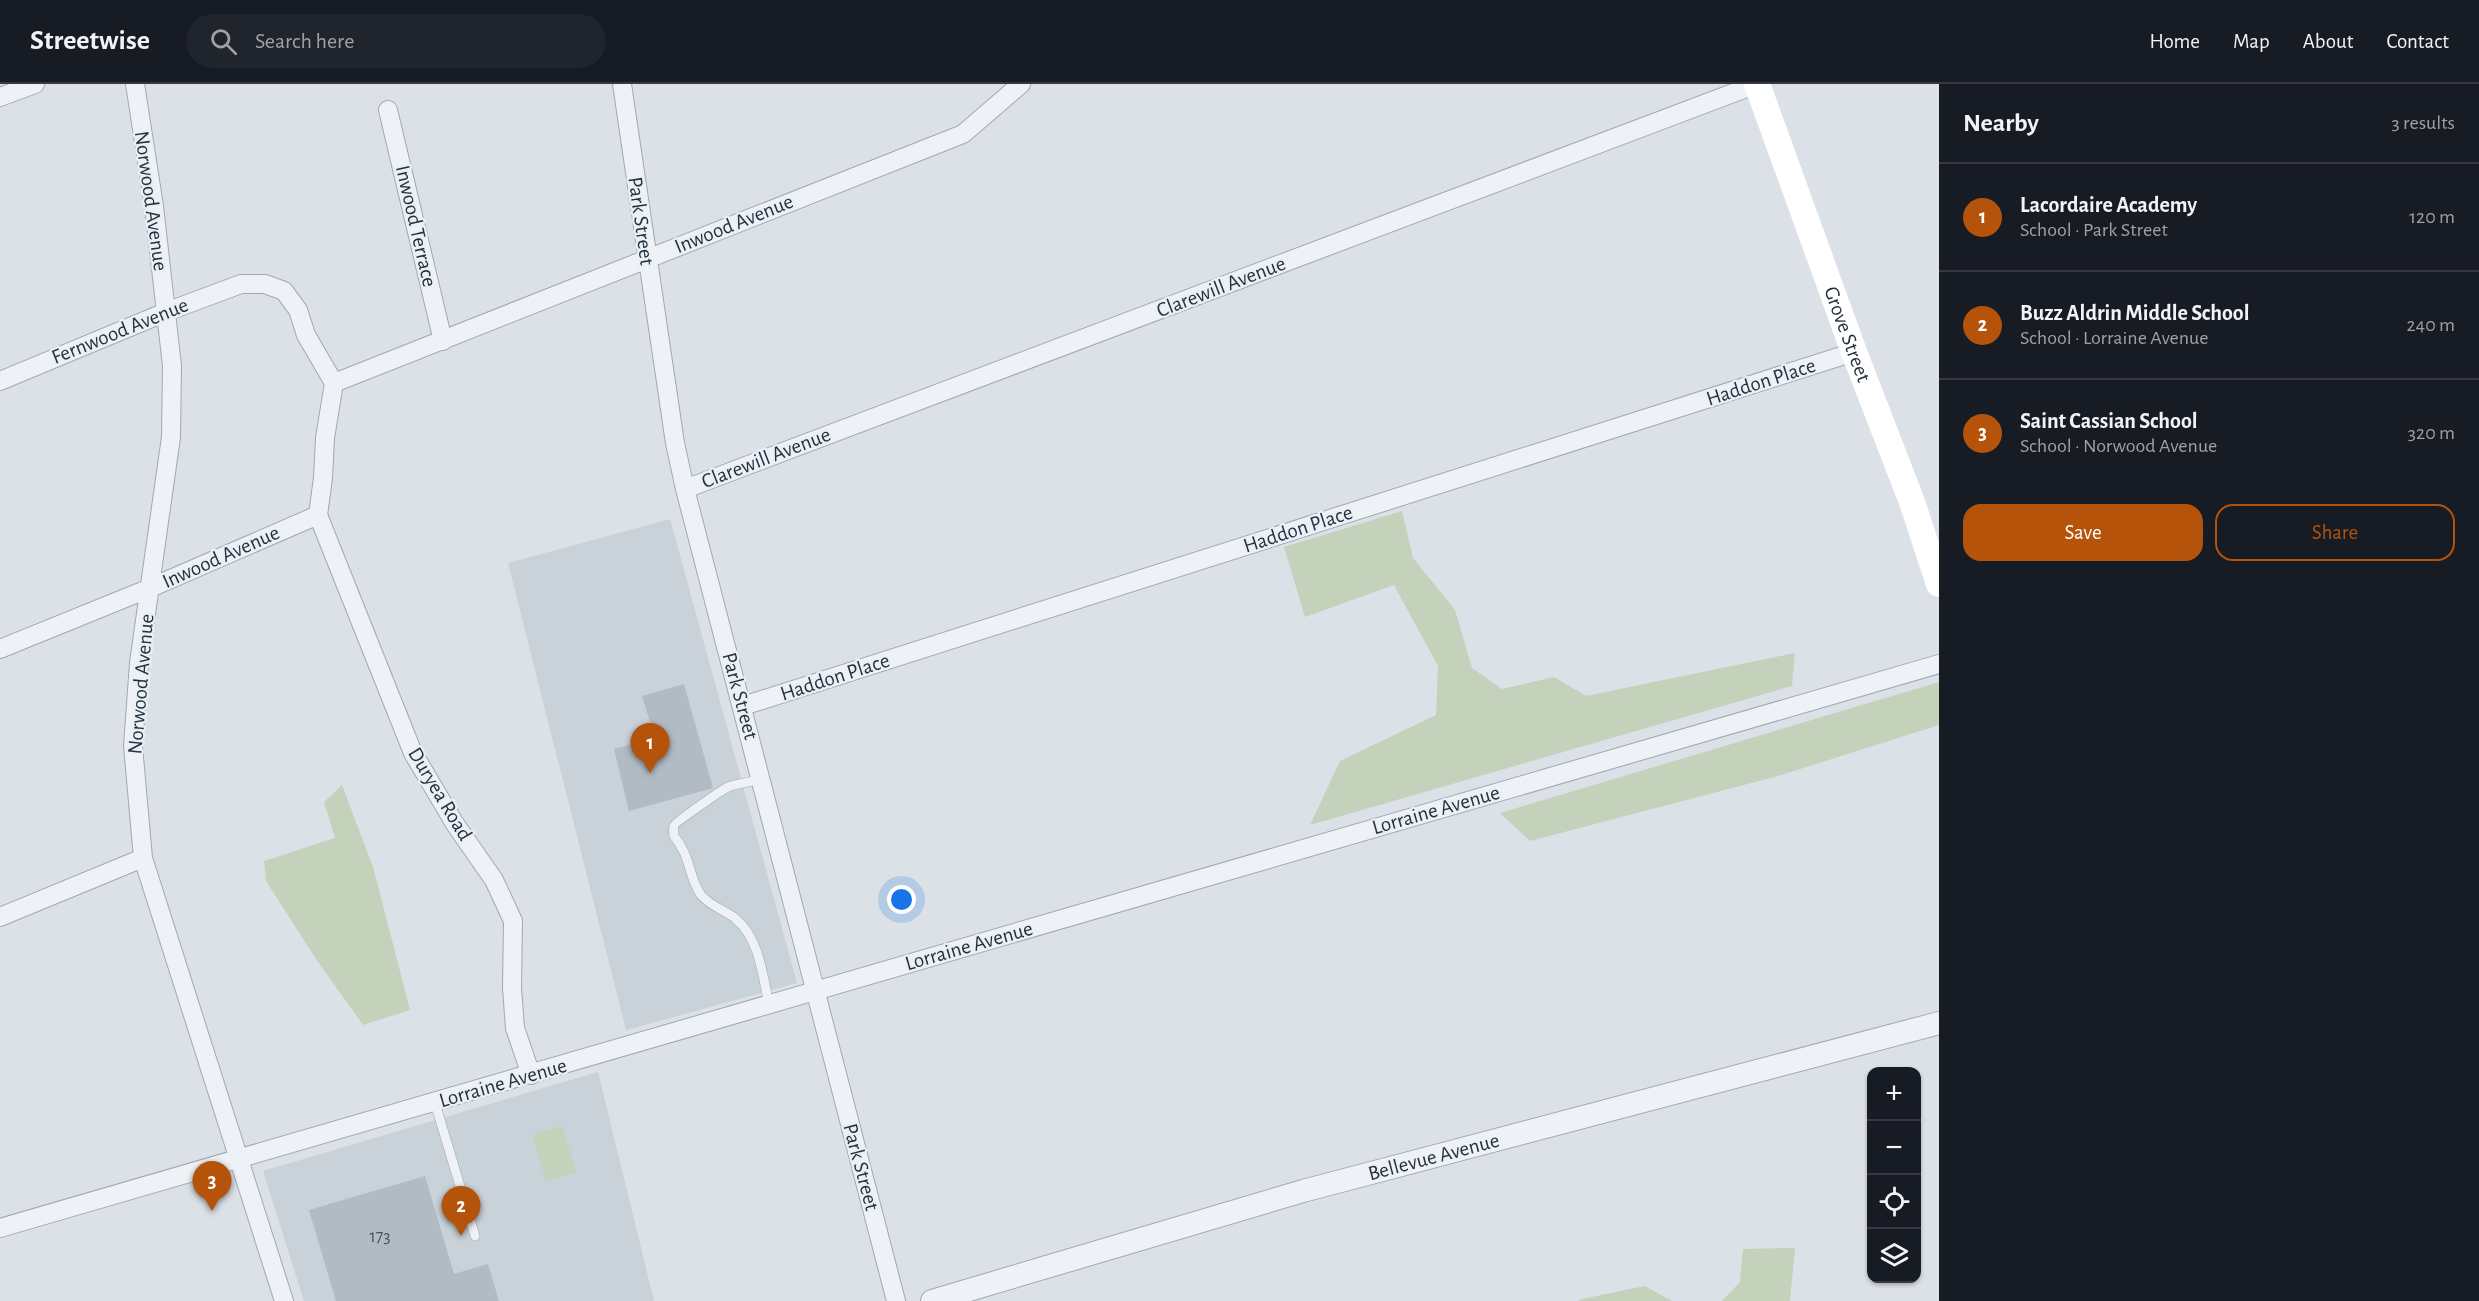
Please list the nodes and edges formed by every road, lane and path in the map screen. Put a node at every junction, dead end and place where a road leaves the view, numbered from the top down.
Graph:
1 (35, 84) edge
2 (135, 84) edge
3 (622, 84) edge
4 (1021, 84) edge
5 (1757, 84) edge
6 (0, 97) edge
7 (388, 110) dead end
8 (647, 259) junction
9 (166, 312) junction
10 (443, 341) junction
11 (1854, 352) junction
12 (0, 381) edge
13 (334, 383) junction
14 (685, 489) junction
15 (318, 515) junction
16 (1939, 584) edge
17 (150, 588) junction
18 (0, 649) edge
19 (1939, 664) edge
20 (743, 706) junction
21 (761, 779) junction
22 (143, 858) junction
23 (0, 917) edge
24 (815, 991) junction
25 (769, 1005) junction
26 (1939, 1023) edge
27 (531, 1076) junction
28 (435, 1103) junction
29 (237, 1159) junction
30 (0, 1228) edge
31 (475, 1236) dead end
32 (284, 1301) edge
33 (896, 1301) edge
34 (932, 1301) edge

1 - 6 street
2 - 9 street, Norwood Avenue
3 - 8 street, Park Street
4 - 8 street, Inwood Avenue
5 - 11 main road, Grove Street
5 - 14 street, Clarewill Avenue
7 - 10 street, Inwood Terrace
8 - 10 street, Inwood Avenue
8 - 14 street, Park Street
9 - 12 street, Fernwood Avenue
9 - 13 street, Fernwood Avenue
9 - 17 street, Norwood Avenue
10 - 13 street, Inwood Avenue
11 - 16 main road, Grove Street
11 - 20 street, Haddon Place
13 - 15 street
14 - 20 street, Park Street
15 - 17 street, Inwood Avenue
15 - 27 street, Duryea Road
17 - 18 street, Inwood Avenue
17 - 22 street, Norwood Avenue
19 - 24 street, Lorraine Avenue
20 - 21 street, Park Street
21 - 24 street, Park Street
21 - 25 lane
22 - 23 street
22 - 29 street, Norwood Avenue
24 - 25 street, Lorraine Avenue
24 - 33 street, Park Street
25 - 27 street, Lorraine Avenue
26 - 34 street, Bellevue Avenue
27 - 28 street, Lorraine Avenue
28 - 29 street, Lorraine Avenue
28 - 31 lane
29 - 30 street, Lorraine Avenue
29 - 32 street, Norwood Avenue

